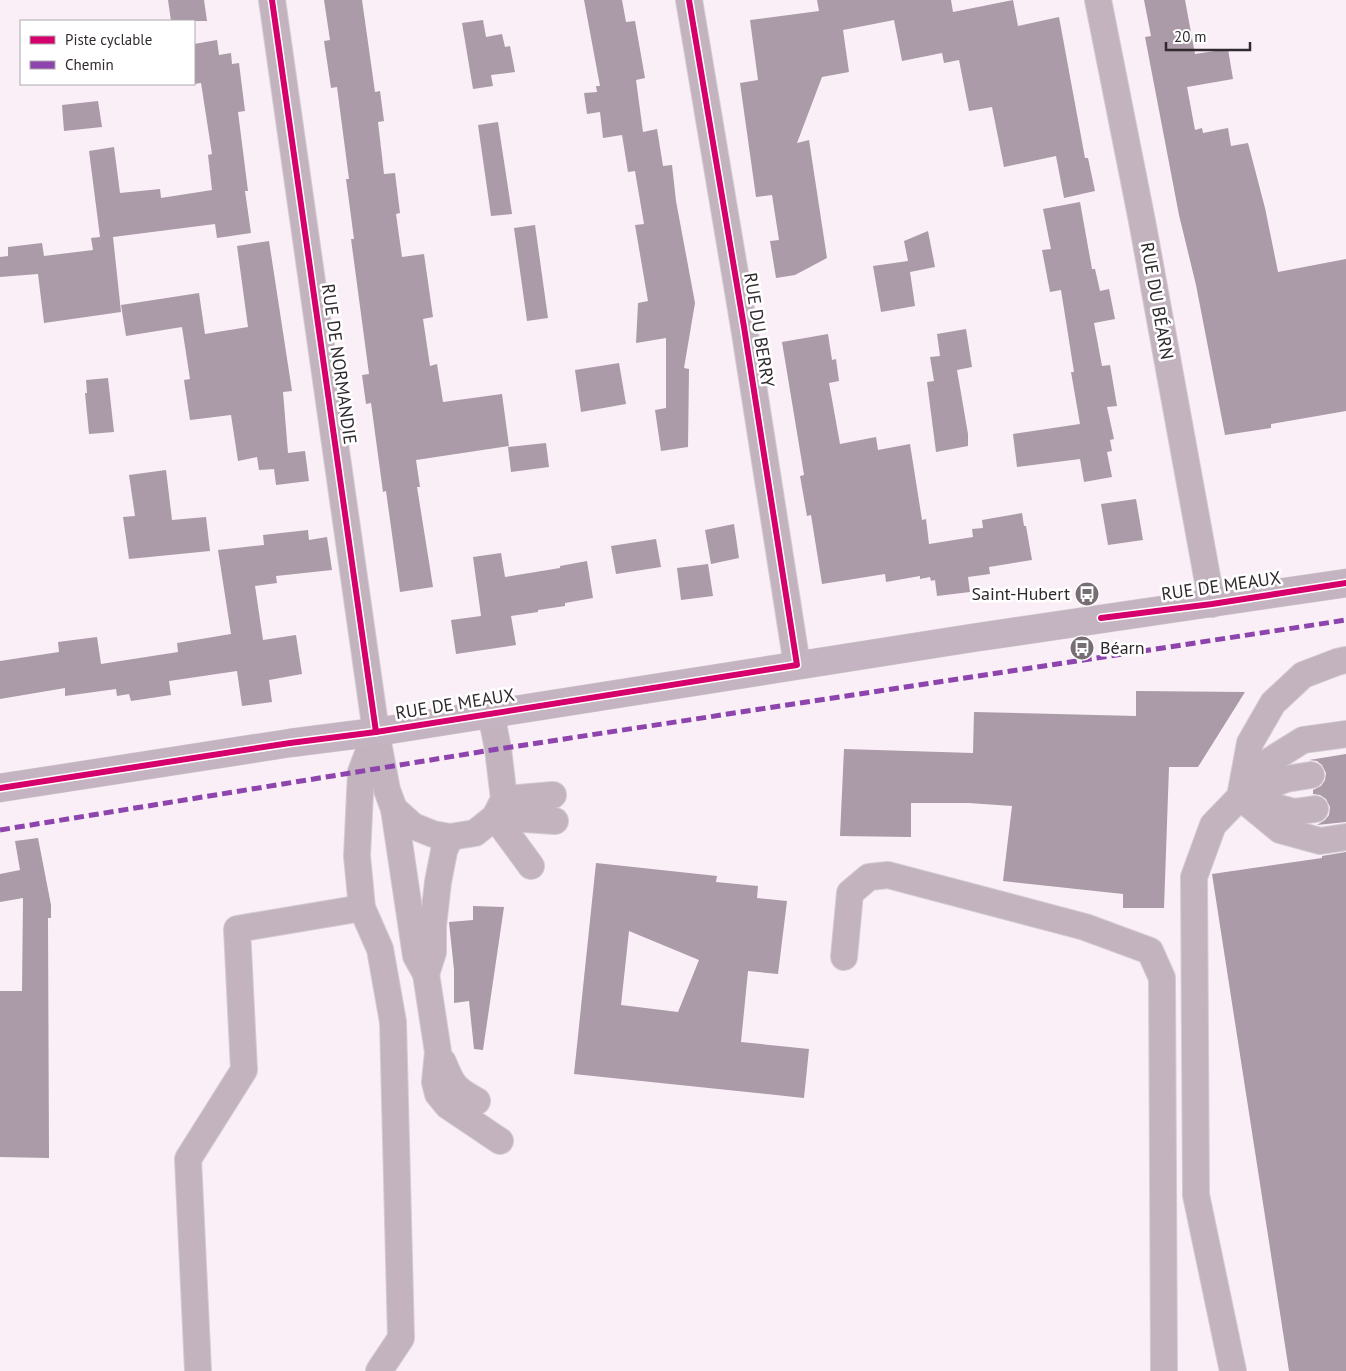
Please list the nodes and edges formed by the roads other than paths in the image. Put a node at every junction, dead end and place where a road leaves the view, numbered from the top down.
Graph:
1 (272, 0) edge
2 (689, 0) edge
3 (1098, 0) edge
4 (1346, 583) edge
5 (1212, 604) junction
6 (1346, 660) edge
7 (797, 665) junction
8 (491, 714) junction
9 (376, 732) junction
10 (1346, 734) edge
11 (0, 788) edge
12 (553, 795) dead end
13 (1240, 797) junction
14 (500, 808) junction
15 (394, 809) junction
16 (555, 821) dead end
17 (450, 837) junction
18 (1346, 837) edge
19 (531, 866) dead end
20 (362, 908) junction
21 (844, 957) dead end
22 (426, 974) junction
23 (442, 1042) junction
24 (477, 1101) dead end
25 (500, 1141) dead end
26 (198, 1371) edge
27 (379, 1371) edge
28 (1164, 1371) edge
29 (1234, 1371) edge

1 - 9 street, RUE DE NORMANDIE
2 - 7 street, RUE DU BERRY
3 - 5 street, RUE DU BÉARN
4 - 5 main road, RUE DE MEAUX
5 - 7 main road, RUE DE MEAUX
6 - 13 street
7 - 8 main road, RUE DE MEAUX
8 - 9 main road, RUE DE MEAUX
8 - 14 street
9 - 11 main road, RUE DE MEAUX
9 - 15 street
9 - 20 street
10 - 13 street
12 - 14 street
13 - 13 street
13 - 18 street
13 - 29 street
14 - 16 street
14 - 17 street
14 - 19 street
15 - 17 street
15 - 22 street
17 - 22 street
20 - 26 street
20 - 27 street
21 - 28 street
22 - 23 street
23 - 24 street
23 - 25 street

